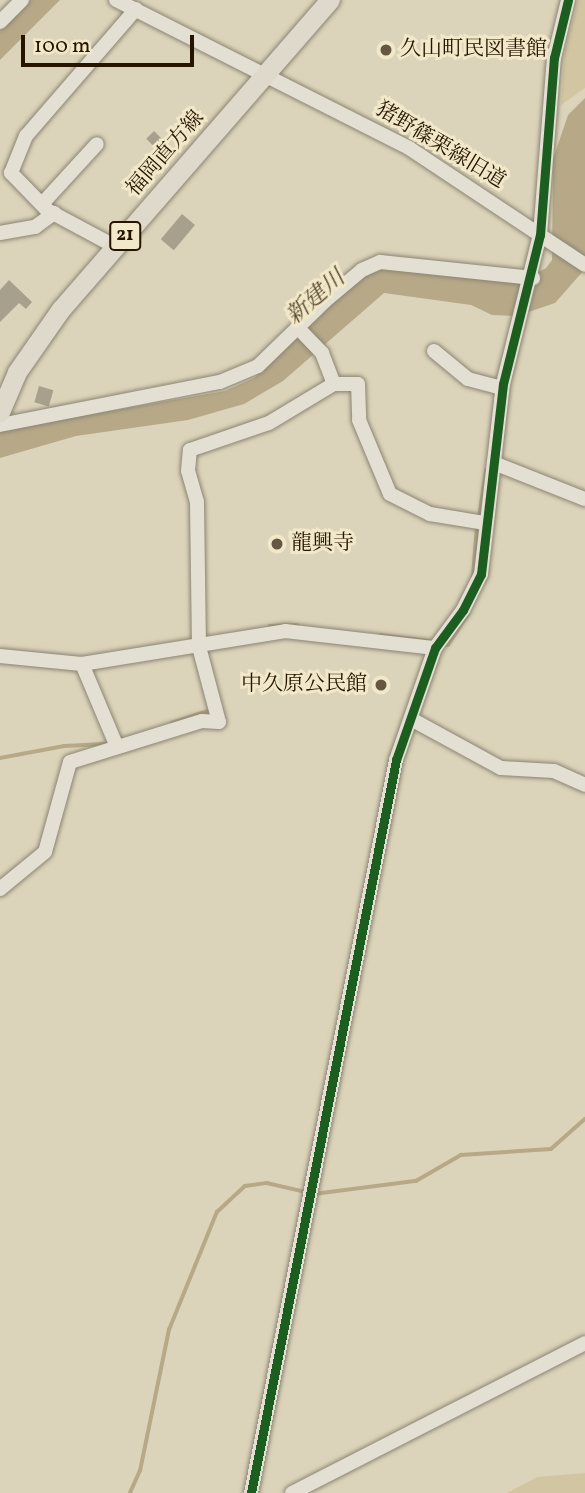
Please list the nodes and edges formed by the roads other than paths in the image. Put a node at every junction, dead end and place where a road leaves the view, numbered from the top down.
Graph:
1 (22, 0) edge
2 (116, 0) edge
3 (330, 0) edge
4 (568, 0) edge
5 (136, 9) junction
6 (0, 22) edge
7 (267, 72) junction
8 (97, 144) dead end
9 (48, 209) junction
10 (0, 233) edge
11 (540, 235) junction
12 (116, 247) junction
13 (585, 265) edge
14 (533, 278) junction
15 (300, 330) junction
16 (434, 351) dead end
17 (334, 384) junction
18 (502, 388) junction
19 (0, 412) edge
20 (0, 425) edge
21 (494, 463) junction
22 (585, 499) edge
23 (485, 523) junction
24 (199, 646) junction
25 (435, 648) junction
26 (0, 656) edge
27 (82, 664) junction
28 (411, 719) junction
29 (117, 747) junction
30 (581, 777) edge
31 (0, 889) edge
32 (585, 1343) edge
33 (251, 1493) edge
34 (292, 1493) edge

1 - 6 street
2 - 5 street, 猪野篠栗線旧道
3 - 7 main road, 福岡直方線 / 21
4 - 11 street
5 - 7 street, 猪野篠栗線旧道
5 - 9 street
7 - 11 street, 猪野篠栗線旧道
7 - 12 main road, 福岡直方線 / 21
8 - 9 street
9 - 10 street
9 - 12 street
11 - 13 street, 猪野篠栗線旧道
11 - 14 street
12 - 19 main road, 福岡直方線 / 21
14 - 15 street
14 - 18 street
15 - 17 street
15 - 20 street
16 - 18 street
17 - 23 street
17 - 24 street
18 - 21 street
21 - 22 street
21 - 23 street
23 - 25 street
24 - 25 street
24 - 27 street
24 - 29 street
25 - 28 street
26 - 27 street
27 - 29 street
28 - 30 street
28 - 33 street
29 - 31 street
32 - 34 street

